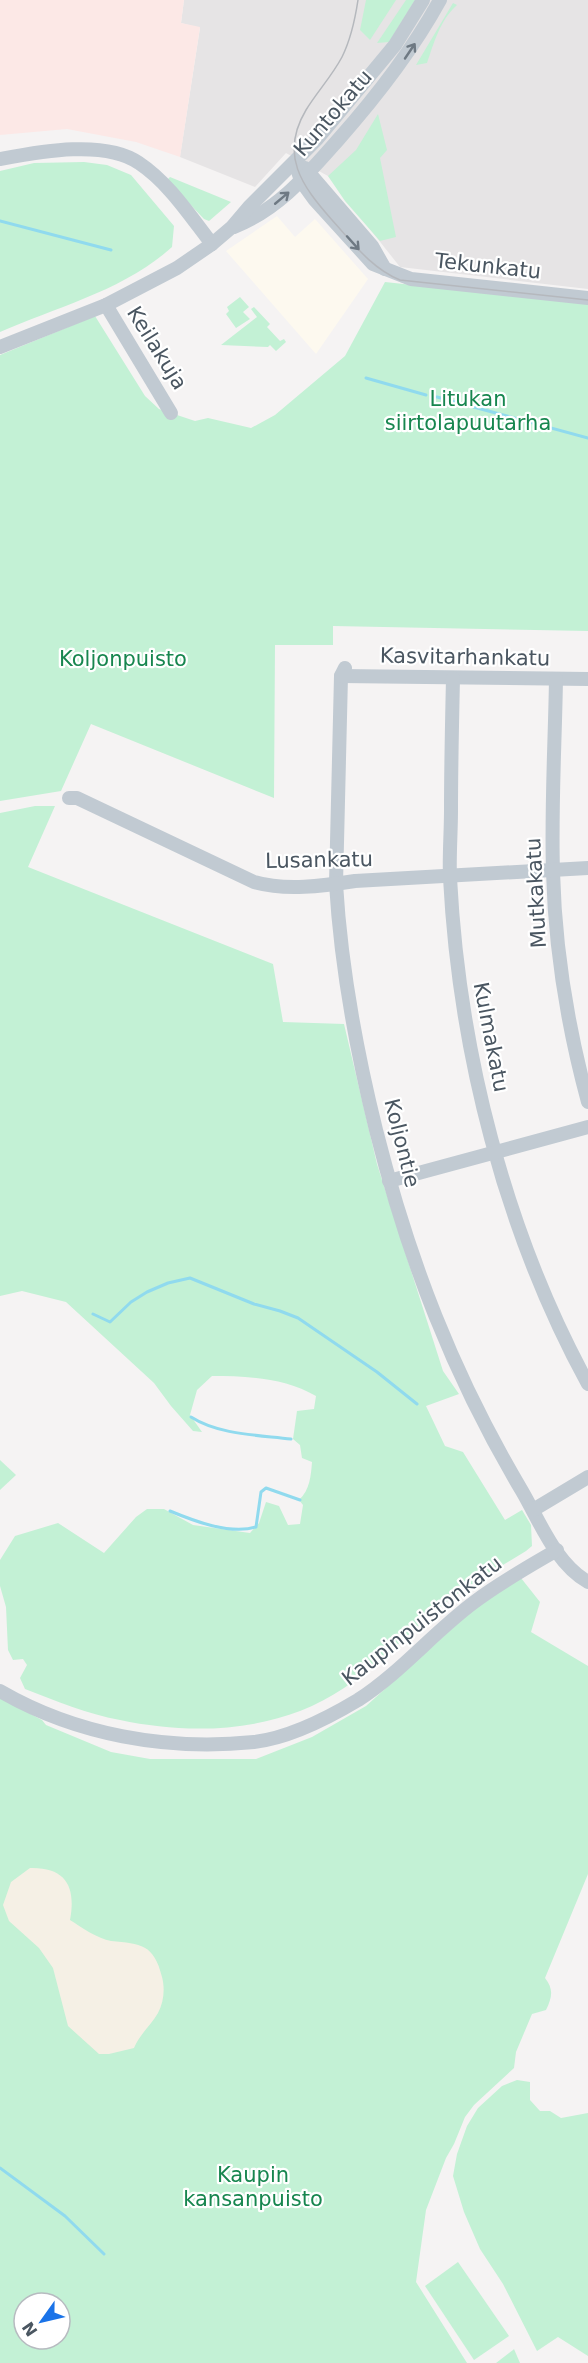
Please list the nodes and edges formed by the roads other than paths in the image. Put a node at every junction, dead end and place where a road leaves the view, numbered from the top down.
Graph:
1 (423, 0) edge
2 (441, 0) edge
3 (0, 159) edge
4 (295, 162) junction
5 (305, 177) junction
6 (232, 228) junction
7 (212, 244) junction
8 (588, 298) edge
9 (106, 305) junction
10 (0, 347) edge
11 (171, 413) dead end
12 (343, 672) joint
13 (453, 678) junction
14 (556, 679) junction
15 (588, 679) edge
16 (69, 798) dead end
17 (588, 868) edge
18 (553, 871) junction
19 (450, 876) junction
20 (336, 884) junction
21 (588, 1102) edge
22 (588, 1127) edge
23 (496, 1152) junction
24 (389, 1181) junction
25 (588, 1384) edge
26 (588, 1477) edge
27 (533, 1510) junction
28 (557, 1550) junction
29 (588, 1582) edge
30 (0, 1692) edge

1 - 4 street, Kuntokatu
5 -> 2 street, Kuntokatu
3 - 7 street
4 - 5 street, Tekunkatu
4 - 6 street, Kuntokatu
6 -> 5 street, Kuntokatu
5 - 8 street, Tekunkatu
6 - 7 street, Kuntokatu
7 - 9 street, Kuntokatu
9 - 10 street, Kuntokatu
9 - 11 street, Keilakuja
12 - 13 street, Kasvitarhankatu
12 - 20 street, Koljontie
13 - 14 street, Kasvitarhankatu
13 - 19 street, Kulmakatu
14 - 15 street, Kasvitarhankatu
14 - 18 street, Mutkakatu
16 - 20 street, Lusankatu
17 - 18 street, Lusankatu
18 - 19 street, Lusankatu
18 - 21 street, Mutkakatu
19 - 20 street, Lusankatu
19 - 23 street, Kulmakatu
20 - 24 street, Koljontie
22 - 23 street
23 - 24 street
23 - 25 street, Kulmakatu
24 - 27 street, Koljontie
26 - 27 street
27 - 28 street, Koljontie
28 - 29 street, Koljontie
28 - 30 street, Kaupinpuistonkatu

